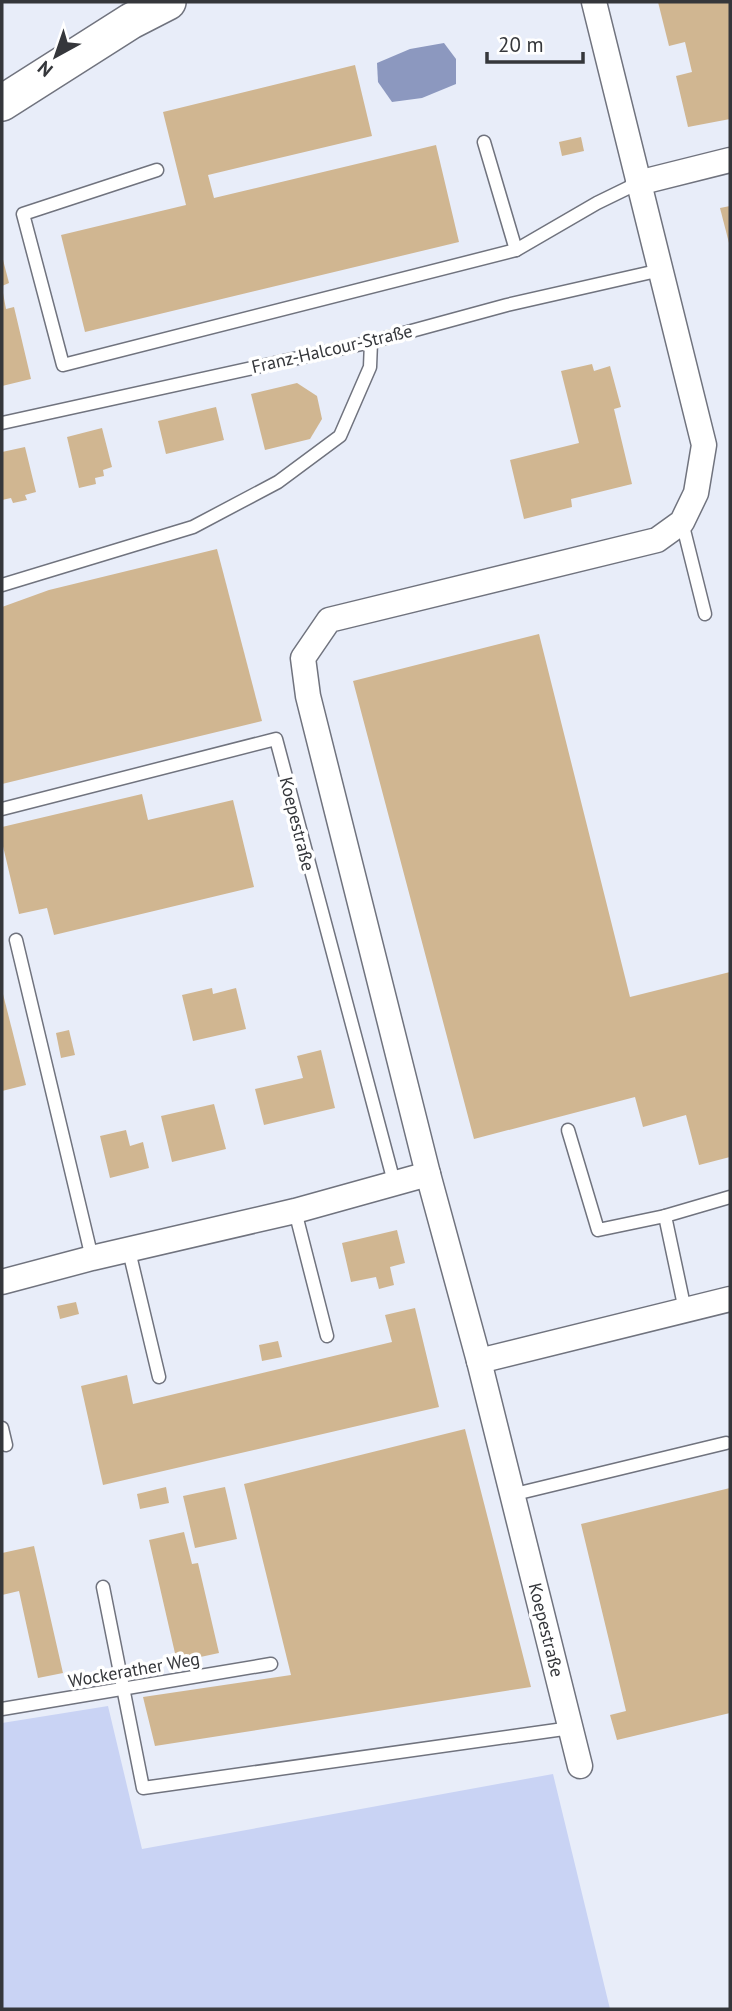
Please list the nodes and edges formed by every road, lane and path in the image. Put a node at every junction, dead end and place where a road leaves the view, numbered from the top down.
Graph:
1 (168, 2) edge
2 (594, 2) edge
3 (2, 103) edge
4 (484, 142) dead end
5 (730, 160) edge
6 (157, 170) dead end
7 (638, 183) junction
8 (516, 250) junction
9 (662, 271) junction
10 (371, 342) junction
11 (2, 423) edge
12 (682, 522) junction
13 (2, 585) edge
14 (705, 614) dead end
15 (2, 809) edge
16 (16, 940) dead end
17 (568, 1130) dead end
18 (428, 1174) junction
19 (394, 1182) junction
20 (730, 1197) edge
21 (295, 1211) junction
22 (665, 1216) junction
23 (129, 1251) junction
24 (92, 1258) junction
25 (2, 1282) edge
26 (730, 1298) edge
27 (685, 1310) junction
28 (327, 1336) dead end
29 (478, 1362) junction
30 (159, 1377) dead end
31 (2, 1428) edge
32 (726, 1443) dead end
33 (6, 1445) dead end
34 (511, 1495) junction
35 (103, 1587) dead end
36 (271, 1664) dead end
37 (122, 1689) junction
38 (2, 1709) edge
39 (570, 1728) junction
40 (580, 1766) dead end

1 - 3 main road
2 - 7 street
4 - 8 lane
5 - 7 street
6 - 8 lane
7 - 8 lane
7 - 9 street
9 - 10 lane, Franz-Halcour-Straße
9 - 12 street
10 - 11 lane, Franz-Halcour-Straße
10 - 13 lane
12 - 14 lane
12 - 18 street, Koepestraße
15 - 19 lane, Koepestraße
16 - 24 lane
17 - 22 lane
18 - 19 street
18 - 29 street, Koepestraße
19 - 21 street
20 - 22 lane
21 - 23 street
21 - 28 lane
22 - 27 lane
23 - 24 street
23 - 30 lane
24 - 25 street
26 - 27 street
27 - 29 street
29 - 34 street, Koepestraße
31 - 33 lane
32 - 34 lane
34 - 39 street, Koepestraße
35 - 37 lane
36 - 37 lane, Wockerather Weg
37 - 38 lane, Wockerather Weg
37 - 39 lane
39 - 40 street, Koepestraße

